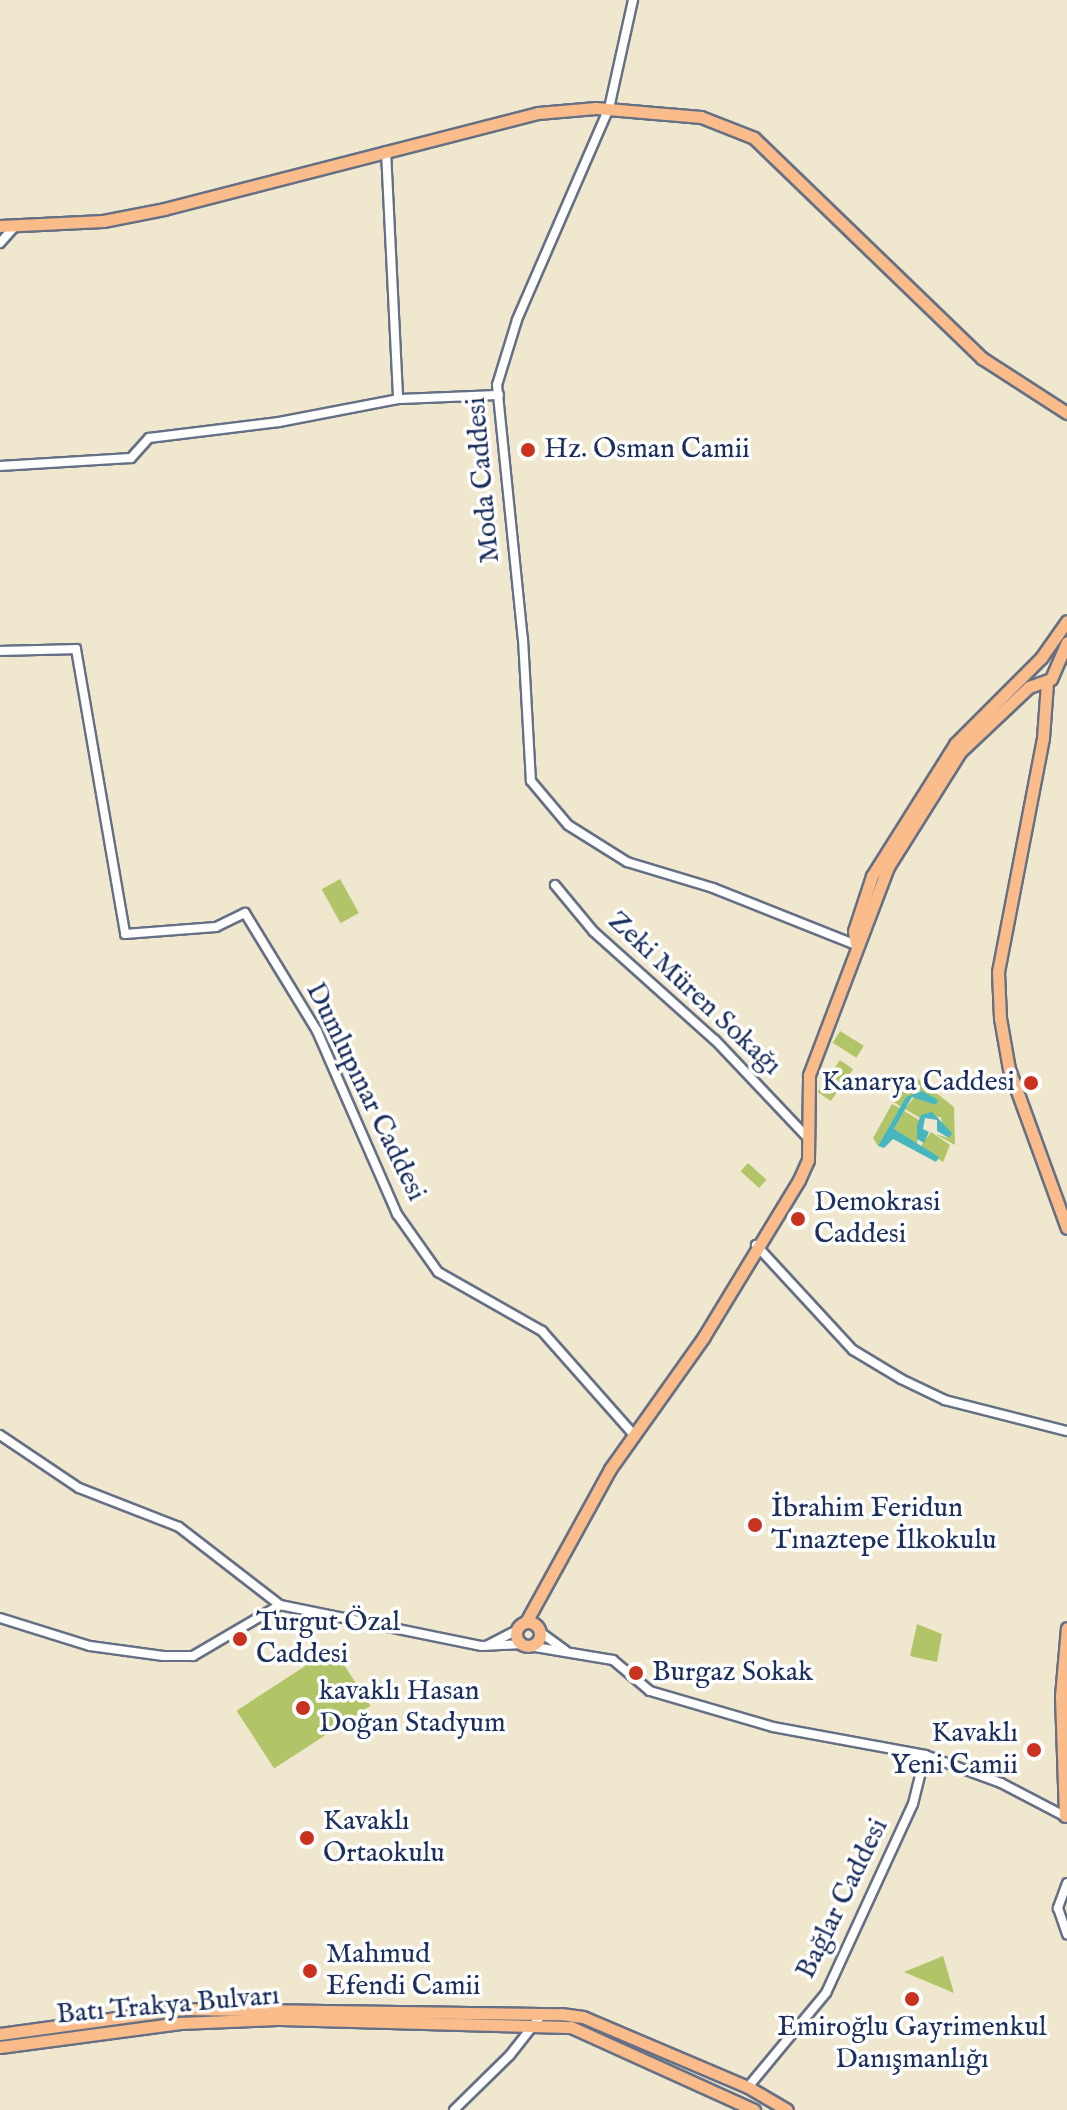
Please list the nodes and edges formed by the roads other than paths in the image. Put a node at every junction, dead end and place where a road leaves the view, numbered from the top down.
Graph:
1 (633, 0) edge
2 (609, 108) junction
3 (386, 151) junction
4 (16, 225) junction
5 (0, 226) edge
6 (0, 243) edge
7 (499, 395) junction
8 (398, 399) junction
9 (1067, 413) edge
10 (0, 466) edge
11 (1067, 621) edge
12 (1067, 642) edge
13 (0, 651) edge
14 (1035, 664) junction
15 (1046, 682) junction
16 (555, 885) dead end
17 (856, 945) junction
18 (805, 1135) junction
19 (1067, 1228) edge
20 (756, 1245) junction
21 (1067, 1431) edge
22 (0, 1435) edge
23 (634, 1435) junction
24 (280, 1605) junction
25 (0, 1618) edge
26 (531, 1624) junction
27 (1067, 1628) edge
28 (487, 1645) junction
29 (525, 1645) junction
30 (565, 1650) junction
31 (925, 1755) junction
32 (1066, 1817) edge
33 (1067, 1883) edge
34 (1067, 1934) edge
35 (543, 2013) junction
36 (537, 2025) junction
37 (0, 2034) edge
38 (0, 2047) edge
39 (748, 2087) junction
40 (737, 2107) edge
41 (454, 2110) edge
42 (754, 2110) edge
43 (787, 2110) edge

1 - 2 street, Moda Caddesi
2 - 3 main road
2 - 7 street, Moda Caddesi
2 - 9 main road
3 - 4 main road
3 - 8 street
4 - 5 main road
4 - 6 street
7 - 8 street
7 - 17 street, Moda Caddesi
8 - 10 street
11 - 14 main road
12 - 15 main road
13 - 23 street, Dumlupınar Caddesi
14 - 15 main road
14 - 15 main road
14 - 17 main road
15 - 17 main road
15 - 19 main road
16 - 18 street, Zeki Müren Sokağı
17 - 18 main road
18 - 20 main road
20 - 21 street
20 - 23 main road
22 - 24 street
23 - 26 main road
24 - 25 street
24 - 28 street
26 - 28 street
26 - 29 main road
26 - 29 main road
26 - 30 street
27 - 32 main road
28 - 29 street
29 - 30 street
30 - 31 street
31 - 32 street
31 - 39 street, Bağlar Caddesi
33 - 34 street
35 - 36 street
35 - 37 main road, Batı Trakya Bulvarı
35 - 39 main road, Batı Trakya Bulvarı
36 - 38 main road, Batı Trakya Bulvarı
36 - 40 main road, Batı Trakya Bulvarı
36 - 41 street
39 - 40 main road
39 - 43 main road, Batı Trakya Bulvarı
40 - 42 main road, Batı Trakya Bulvarı

